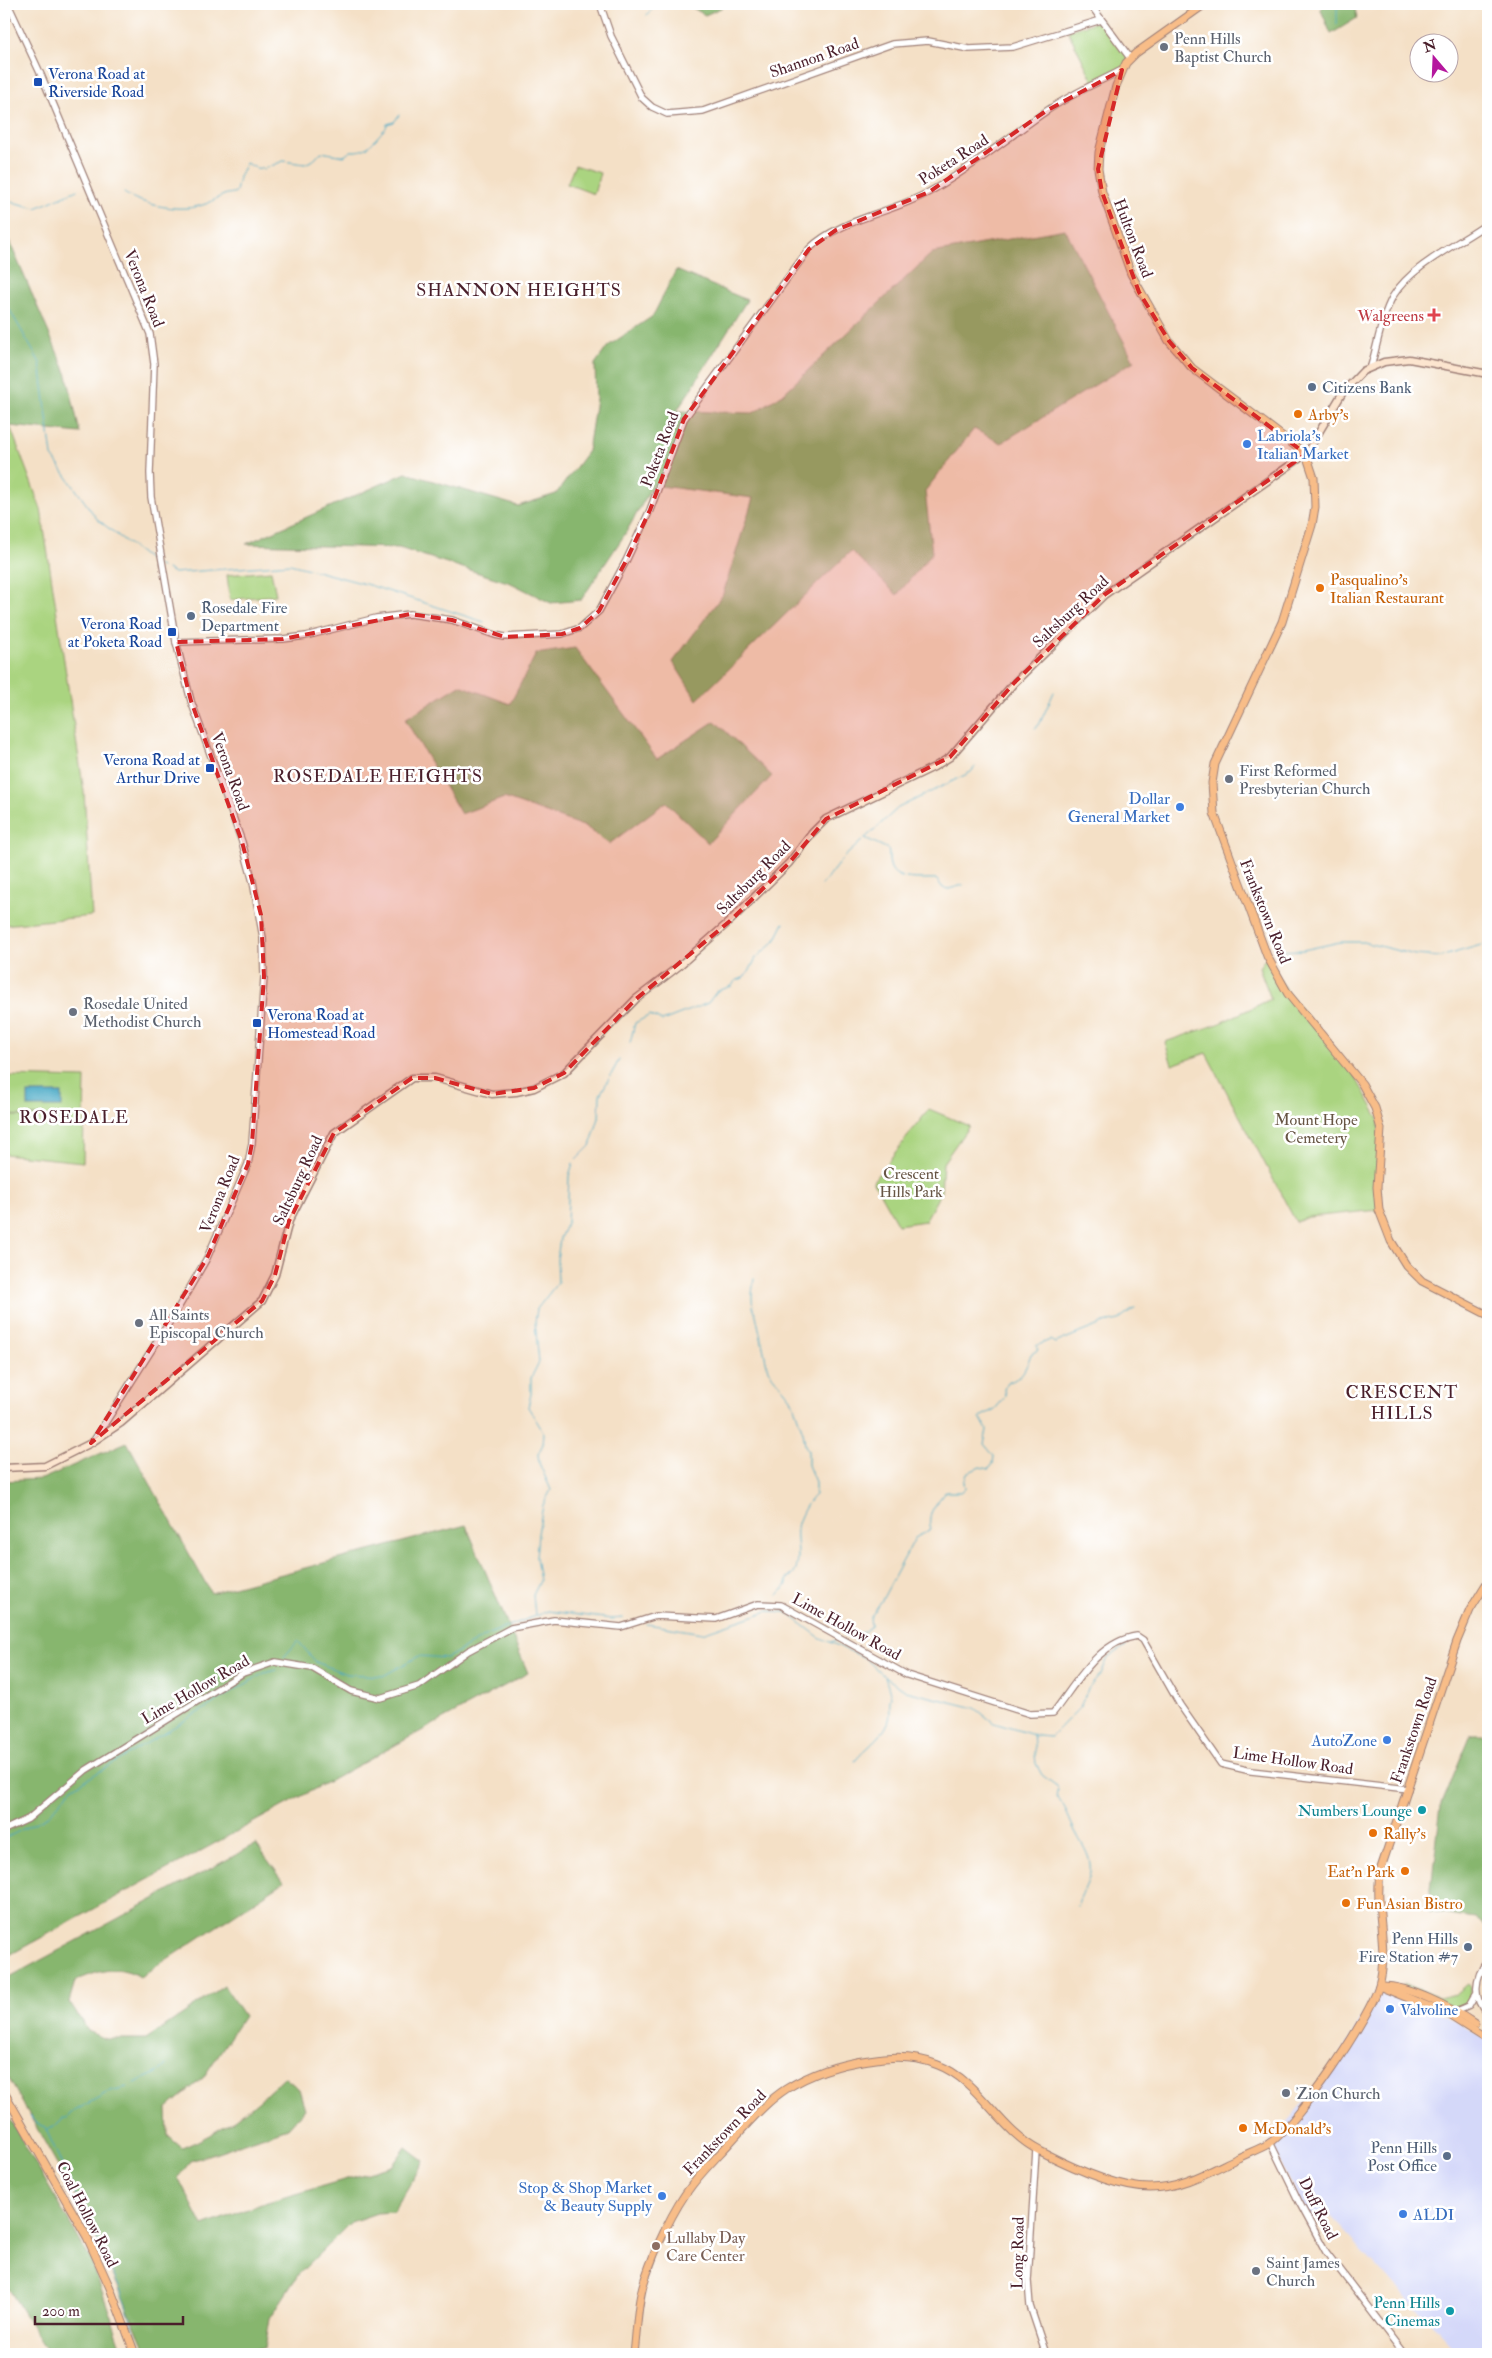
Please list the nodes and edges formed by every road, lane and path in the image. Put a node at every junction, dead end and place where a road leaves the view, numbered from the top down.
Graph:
1 (8, 4) edge
2 (600, 4) edge
3 (1090, 4) edge
4 (1206, 4) edge
5 (1101, 20) junction
6 (1130, 58) junction
7 (1122, 70) junction
8 (1488, 223) edge
9 (1371, 366) junction
10 (1488, 374) edge
11 (1306, 454) junction
12 (176, 642) junction
13 (1488, 1315) edge
14 (92, 1443) junction
15 (4, 1468) edge
16 (1488, 1581) edge
17 (1408, 1789) junction
18 (4, 1830) edge
19 (1488, 1960) edge
20 (1379, 1986) junction
21 (1476, 1994) junction
22 (1455, 2012) junction
23 (1488, 2015) edge
24 (1488, 2035) edge
25 (1488, 2040) edge
26 (4, 2092) edge
27 (1270, 2142) junction
28 (1036, 2150) junction
29 (135, 2354) edge
30 (634, 2354) edge
31 (1046, 2354) edge
32 (1404, 2354) edge

1 - 12 street, Verona Road
2 - 5 street, Shannon Road
3 - 5 street
4 - 6 main road, Hulton Road
5 - 6 street
6 - 7 main road, Hulton Road
7 - 11 main road, Hulton Road
7 - 12 street, Poketa Road
8 - 9 street
9 - 10 main road, Saltsburg Road
9 - 11 main road, Saltsburg Road
11 - 13 main road, Frankstown Road
11 - 14 main road, Saltsburg Road
12 - 14 street, Verona Road
14 - 15 main road
16 - 17 main road, Frankstown Road
17 - 18 street, Lime Hollow Road
17 - 20 main road, Frankstown Road
19 - 21 street
20 - 22 main road
20 - 25 main road
20 - 27 main road, Frankstown Road
21 - 22 street
21 - 23 street
22 - 24 main road
26 - 29 main road, Coal Hollow Road
27 - 28 main road, Frankstown Road
27 - 32 street, Duff Road
28 - 30 main road, Frankstown Road
28 - 31 street, Long Road

